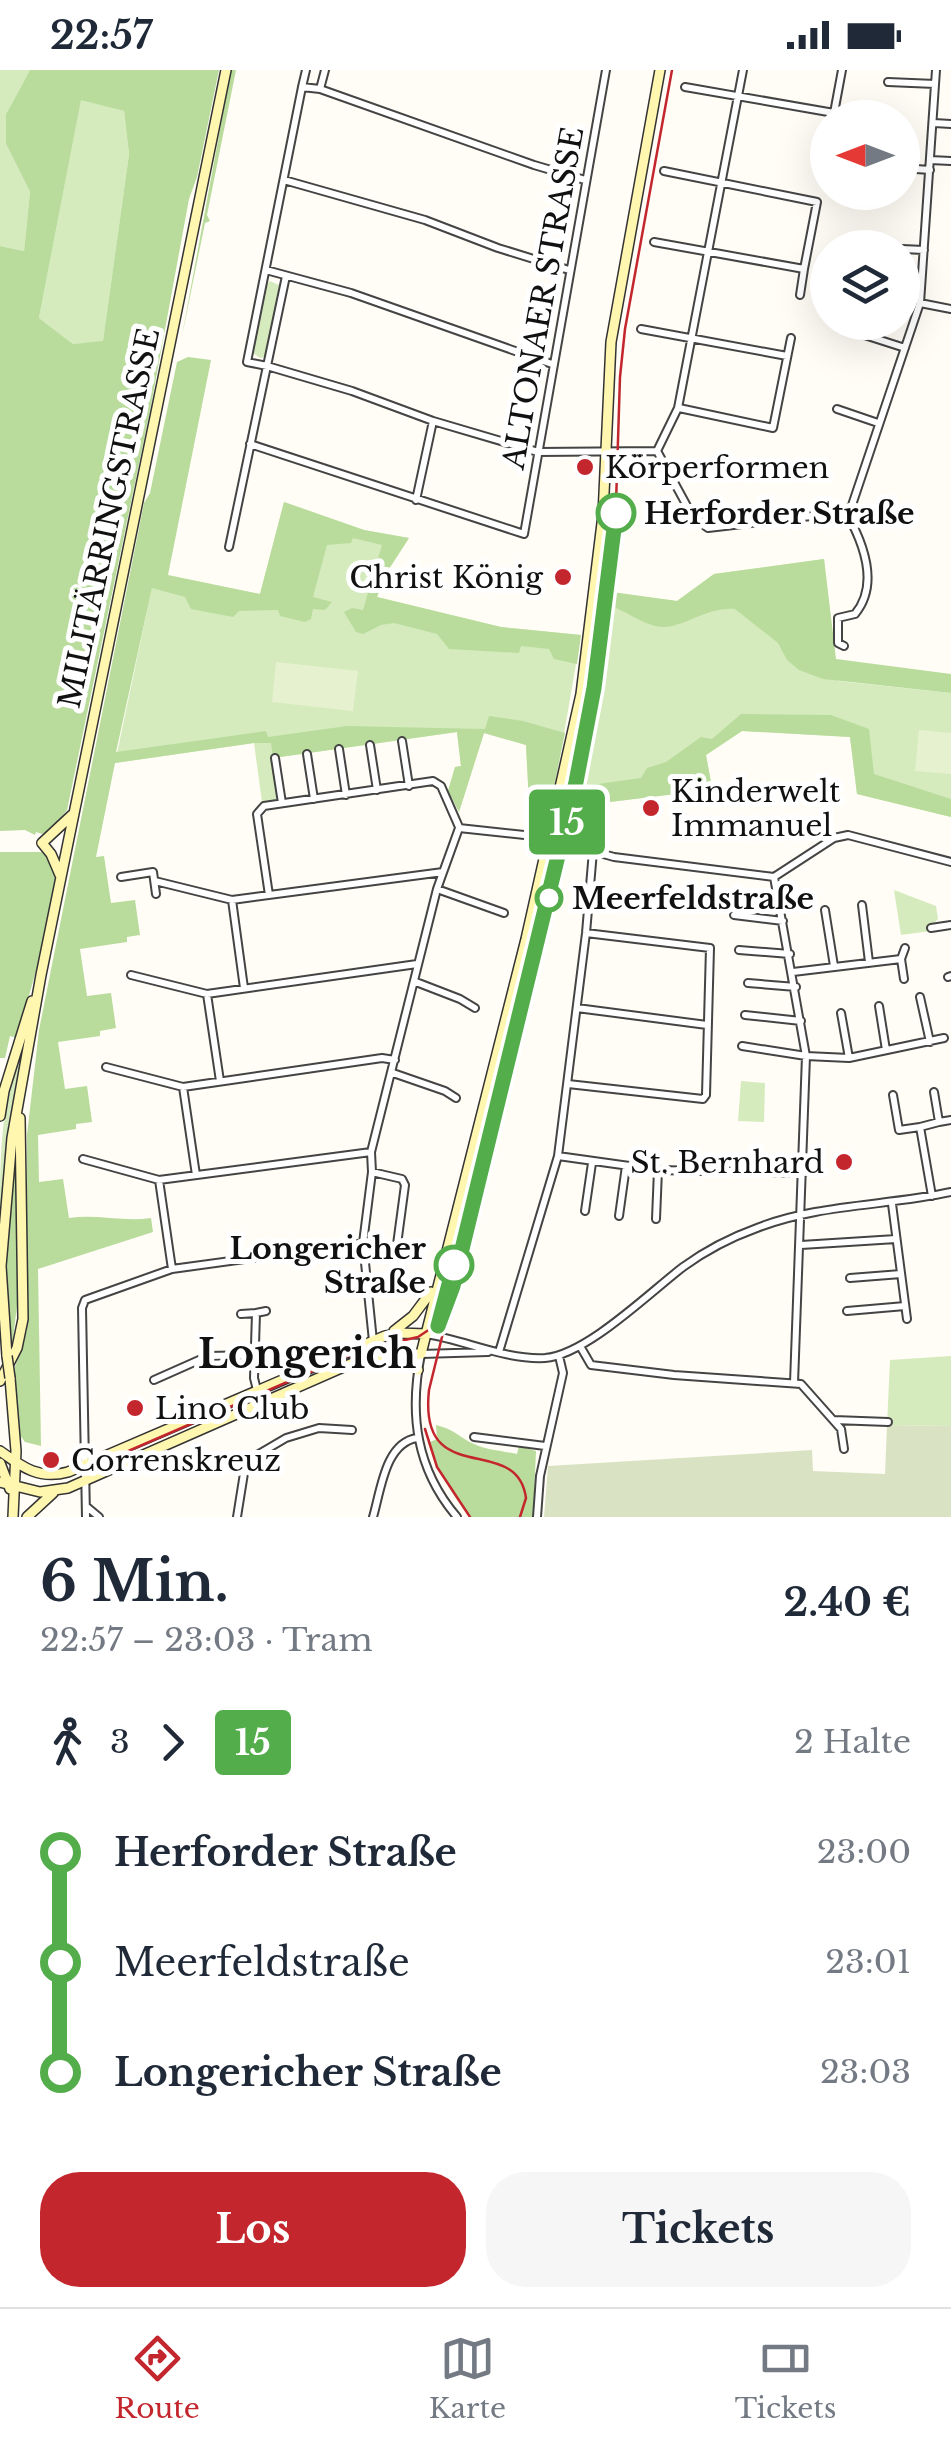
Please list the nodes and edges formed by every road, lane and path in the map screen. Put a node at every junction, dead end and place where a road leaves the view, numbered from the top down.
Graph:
1 (226, 70) edge
2 (306, 70) edge
3 (325, 70) edge
4 (606, 70) edge
5 (660, 70) edge
6 (743, 70) edge
7 (842, 70) edge
8 (936, 70) edge
9 (888, 82) dead end
10 (935, 84) junction
11 (302, 87) junction
12 (685, 87) dead end
13 (320, 90) junction
14 (738, 97) junction
15 (934, 124) junction
16 (951, 124) edge
17 (930, 160) junction
18 (951, 161) edge
19 (920, 169) edge
20 (930, 170) junction
21 (664, 172) dead end
22 (284, 180) junction
23 (585, 180) junction
24 (722, 182) junction
25 (654, 242) dead end
26 (920, 250) edge
27 (924, 250) junction
28 (708, 252) junction
29 (804, 269) junction
30 (266, 270) junction
31 (570, 270) junction
32 (286, 276) junction
33 (800, 295) dead end
34 (920, 304) joint
35 (951, 309) edge
36 (642, 329) dead end
37 (791, 338) dead end
38 (692, 339) junction
39 (880, 340) edge
40 (908, 340) edge
41 (905, 348) junction
42 (788, 356) junction
43 (552, 364) junction
44 (266, 366) junction
45 (678, 408) junction
46 (837, 409) dead end
47 (433, 421) junction
48 (878, 423) junction
49 (250, 444) junction
50 (657, 451) junction
51 (538, 452) junction
52 (606, 452) junction
53 (416, 500) junction
54 (846, 512) junction
55 (229, 546) dead end
56 (844, 646) dead end
57 (402, 740) dead end
58 (370, 745) dead end
59 (338, 748) dead end
60 (307, 754) dead end
61 (275, 758) dead end
62 (409, 786) junction
63 (377, 790) junction
64 (346, 794) junction
65 (314, 799) junction
66 (282, 804) junction
67 (74, 813) junction
68 (459, 828) junction
69 (550, 839) junction
70 (593, 852) junction
71 (951, 862) edge
72 (442, 872) junction
73 (774, 877) junction
74 (61, 878) junction
75 (121, 878) dead end
76 (155, 880) junction
77 (437, 889) junction
78 (156, 894) dead end
79 (268, 895) junction
80 (232, 900) junction
81 (862, 905) dead end
82 (825, 910) dead end
83 (504, 914) dead end
84 (734, 915) dead end
85 (783, 921) junction
86 (951, 926) edge
87 (931, 928) dead end
88 (586, 934) junction
89 (905, 948) dead end
90 (739, 950) dead end
91 (790, 954) junction
92 (901, 958) junction
93 (869, 962) junction
94 (417, 964) junction
95 (834, 966) junction
96 (793, 972) junction
97 (41, 975) junction
98 (131, 975) dead end
99 (904, 979) dead end
100 (416, 982) junction
101 (748, 983) dead end
102 (796, 987) junction
103 (244, 988) junction
104 (208, 994) junction
105 (920, 997) dead end
106 (879, 1006) dead end
107 (475, 1008) dead end
108 (576, 1008) junction
109 (841, 1013) dead end
110 (745, 1015) dead end
111 (801, 1020) junction
112 (707, 1025) junction
113 (944, 1038) dead end
114 (930, 1042) junction
115 (742, 1046) dead end
116 (886, 1050) junction
117 (14, 1054) junction
118 (806, 1056) junction
119 (28, 1057) junction
120 (848, 1058) junction
121 (395, 1060) junction
122 (106, 1068) dead end
123 (392, 1072) junction
124 (220, 1082) junction
125 (568, 1084) junction
126 (184, 1087) junction
127 (934, 1092) dead end
128 (894, 1095) dead end
129 (456, 1098) dead end
130 (19, 1100) junction
131 (0, 1116) edge
132 (951, 1120) edge
133 (939, 1122) junction
134 (920, 1127) junction
135 (370, 1152) junction
136 (558, 1156) junction
137 (83, 1160) dead end
138 (592, 1163) junction
139 (626, 1166) junction
140 (658, 1170) junction
141 (372, 1172) junction
142 (804, 1173) junction
143 (196, 1174) junction
144 (159, 1180) junction
145 (951, 1192) edge
146 (932, 1196) junction
147 (892, 1204) junction
148 (585, 1211) dead end
149 (802, 1215) junction
150 (619, 1216) dead end
151 (656, 1219) dead end
152 (896, 1239) junction
153 (363, 1243) junction
154 (801, 1245) junction
155 (366, 1257) junction
156 (172, 1269) junction
157 (900, 1274) junction
158 (440, 1276) junction
159 (850, 1278) dead end
160 (905, 1306) junction
161 (266, 1311) dead end
162 (847, 1311) dead end
163 (256, 1312) junction
164 (241, 1314) dead end
165 (906, 1318) dead end
166 (399, 1333) junction
167 (426, 1334) junction
168 (384, 1336) junction
169 (372, 1342) junction
170 (580, 1346) junction
171 (499, 1352) junction
172 (421, 1354) junction
173 (255, 1355) junction
174 (390, 1355) junction
175 (559, 1356) junction
176 (418, 1370) junction
177 (5, 1380) edge
178 (154, 1380) dead end
179 (794, 1383) junction
180 (257, 1390) junction
181 (832, 1420) junction
182 (888, 1422) dead end
183 (352, 1430) dead end
184 (417, 1438) junction
185 (474, 1438) dead end
186 (546, 1446) junction
187 (844, 1449) dead end
188 (0, 1451) edge
189 (0, 1463) edge
190 (84, 1465) junction
191 (10, 1479) edge
192 (84, 1481) junction
193 (56, 1492) junction
194 (86, 1506) junction
195 (13, 1517) edge
196 (27, 1517) edge
197 (86, 1517) edge
198 (99, 1517) edge
199 (238, 1517) edge
200 (374, 1517) edge
201 (457, 1517) edge
202 (537, 1517) edge

1 - 67 street, MILITÄRRINGSTRASSE
2 - 11 street
3 - 13 street
4 - 23 street, ALTONAER STRASSE
5 - 52 street
6 - 14 street
7 - 14 street
8 - 10 street
9 - 10 street
10 - 15 street
11 - 13 street
11 - 22 street
12 - 14 street
13 - 23 street
14 - 24 street
15 - 16 street
15 - 17 street
17 - 18 street
17 - 20 street
19 - 20 street
20 - 27 street
21 - 24 street
22 - 30 street
22 - 31 street
23 - 31 street, ALTONAER STRASSE
24 - 28 street
24 - 29 street
25 - 28 street
26 - 27 street
27 - 34 street
28 - 29 street
28 - 38 street
29 - 33 street
30 - 32 street
30 - 44 street
31 - 43 street, ALTONAER STRASSE
32 - 43 street
32 - 44 street
34 - 35 street
36 - 38 street
37 - 42 street
38 - 42 street
38 - 45 street
39 - 41 street
40 - 41 street
41 - 48 street
42 - 45 street
43 - 51 street, ALTONAER STRASSE
44 - 47 street
44 - 49 street
45 - 50 street
46 - 48 street
47 - 51 street
47 - 53 street
48 - 54 street
49 - 53 street
49 - 55 street
50 - 52 street
50 - 54 street
51 - 52 street
51 - 53 street, ALTONAER STRASSE
52 - 69 street
54 - 56 street
57 - 62 street
58 - 63 street
59 - 64 street
60 - 65 street
61 - 66 street
62 - 63 street
62 - 68 street
63 - 64 street
64 - 65 street
65 - 66 street
66 - 79 street
67 - 74 street, MILITÄRRINGSTRASSE
67 - 74 street
68 - 69 street
68 - 72 street
69 - 70 street
69 - 158 street
70 - 73 street
70 - 88 street
71 - 73 street
72 - 77 street
72 - 79 street
73 - 85 street
74 - 97 street, MILITÄRRINGSTRASSE
75 - 76 street
76 - 78 street
76 - 80 street
77 - 83 street
77 - 94 street
79 - 80 street
80 - 103 street
81 - 93 street
82 - 95 street
84 - 85 street
85 - 91 street
86 - 87 street
88 - 108 street
88 - 112 street
89 - 92 street
90 - 91 street
91 - 96 street
92 - 93 street
92 - 99 street
93 - 95 street
94 - 100 street
94 - 103 street
95 - 96 street
96 - 102 street
97 - 117 street, MILITÄRRINGSTRASSE
97 - 119 street, MILITÄRRINGSTRASSE
98 - 104 street
100 - 107 street
100 - 121 street
101 - 102 street
102 - 111 street
103 - 104 street
104 - 124 street
105 - 114 street
106 - 116 street
108 - 112 street
108 - 125 street
109 - 120 street
110 - 111 street
111 - 118 street
112 - 125 street
113 - 114 street
114 - 116 street
115 - 118 street
116 - 120 street
117 - 119 street
117 - 131 street, MILITÄRRINGSTRASSE
118 - 120 street
118 - 142 street
119 - 130 street, MILITÄRRINGSTRASSE
121 - 123 street
121 - 124 street
122 - 126 street
123 - 129 street
123 - 135 street
124 - 126 street
125 - 136 street
126 - 143 street
127 - 133 street
128 - 134 street
130 - 177 street, MILITÄRRINGSTRASSE, bridge
130 - 177 street
132 - 133 street
133 - 134 street
134 - 146 street
135 - 141 street
135 - 143 street
136 - 138 street
136 - 171 street
137 - 144 street
138 - 139 street
138 - 148 street
139 - 140 street
139 - 150 street
140 - 142 street
140 - 151 street
141 - 153 street
141 - 155 street
142 - 149 street
143 - 144 street
144 - 156 street
145 - 146 street
146 - 147 street
147 - 149 street
147 - 152 street
149 - 154 street
149 - 170 street
152 - 154 street
152 - 157 street
153 - 155 street
153 - 156 street
154 - 179 street
155 - 169 street
156 - 190 street
157 - 159 street
157 - 160 street
158 - 167 street
158 - 168 street
160 - 162 street
160 - 165 street
161 - 163 street
163 - 164 street
163 - 173 street
166 - 167 street
166 - 168 street
166 - 174 street
167 - 171 street
167 - 172 street
168 - 169 street
169 - 180 street
170 - 175 street
170 - 179 street
171 - 172 street
171 - 175 street
172 - 174 street
172 - 176 street
173 - 178 street
173 - 180 street
174 - 176 street
174 - 192 street
175 - 186 street
176 - 184 street
177 - 191 street, MILITÄRRINGSTRASSE
179 - 181 street
180 - 190 street
181 - 182 street
181 - 187 street
183 - 199 street
184 - 200 street
184 - 201 street
185 - 186 street
186 - 202 street
188 - 191 street
189 - 191 street
190 - 191 street
190 - 192 street
191 - 193 street
191 - 195 street, MILITÄRRINGSTRASSE
192 - 193 street
192 - 194 street
193 - 196 street
194 - 197 street
194 - 198 street

